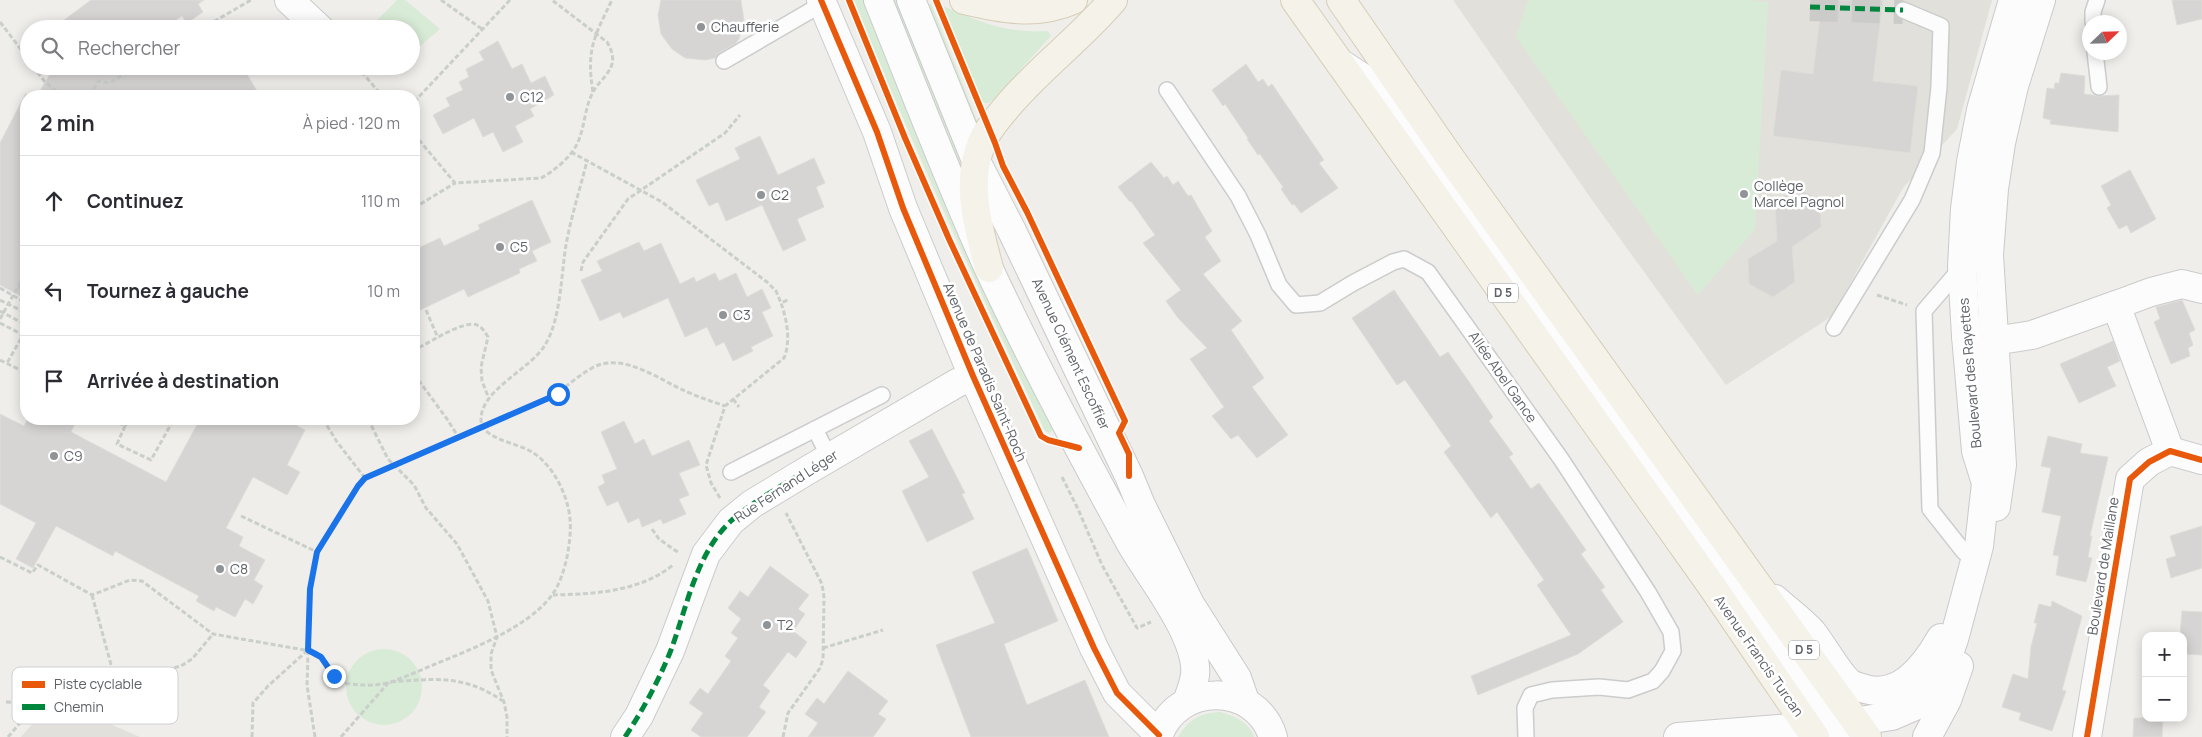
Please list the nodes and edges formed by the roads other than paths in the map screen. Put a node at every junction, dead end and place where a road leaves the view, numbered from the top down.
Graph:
1 (289, 0) edge
2 (878, 0) edge
3 (911, 0) edge
4 (964, 0) edge
5 (1073, 0) edge
6 (1113, 0) edge
7 (1295, 0) edge
8 (1340, 0) edge
9 (2013, 0) edge
10 (2041, 0) edge
11 (2097, 0) edge
12 (821, 2) edge
13 (1902, 10) tunnel mouth
14 (2093, 15) edge
15 (310, 20) edge
16 (2096, 60) edge
17 (724, 61) dead end
18 (1337, 61) junction
19 (2099, 87) dead end
20 (1168, 90) dead end
21 (977, 163) junction
22 (1962, 267) junction
23 (989, 268) junction
24 (2202, 289) edge
25 (2116, 305) junction
26 (1834, 328) dead end
27 (1966, 336) junction
28 (1994, 341) junction
29 (973, 376) junction
30 (882, 395) dead end
31 (815, 429) junction
32 (1976, 451) junction
33 (2170, 451) junction
34 (2202, 460) edge
35 (818, 463) junction
36 (730, 472) dead end
37 (1964, 552) junction
38 (1749, 573) junction
39 (1784, 692) junction
40 (1244, 701) junction
41 (1187, 702) junction
42 (1769, 731) junction
43 (1838, 731) edge
44 (1159, 736) edge
45 (624, 737) edge
46 (1273, 737) edge
47 (1526, 737) edge
48 (1678, 737) edge
49 (1927, 737) edge
50 (2087, 737) edge

1 - 15 main road
2 - 23 main road
3 - 21 main road, Avenue Clément Escoffier
4 - 5 main road
6 - 21 main road
7 - 18 main road, D 5
8 - 38 main road, D 5
9 - 22 main road, Boulevard des Rayettes
10 - 28 main road, Boulevard des Rayettes
11 - 14 lane
12 - 17 lane
12 - 29 main road, Avenue de Paradis Saint-Roch
13 - 26 lane
16 - 19 lane
18 - 39 main road, Avenue Francis Turcan / D 5
18 - 43 main road
20 - 47 lane, Allée Abel Gance
21 - 23 main road
21 - 40 main road, Avenue Clément Escoffier
22 - 27 main road, Boulevard des Rayettes
22 - 37 lane
23 - 41 main road
24 - 25 main road
25 - 28 main road
25 - 33 main road
27 - 28 main road
27 - 32 main road, Boulevard des Rayettes
28 - 49 main road, Boulevard des Rayettes
29 - 35 main road, Rue Fernand Léger
29 - 44 main road, Avenue de Paradis Saint-Roch
30 - 31 lane
31 - 35 lane
31 - 36 lane
32 - 37 main road
32 - 43 main road, Boulevard des Rayettes
33 - 34 main road
33 - 50 main road, Boulevard de Maillane
35 - 45 main road, Rue Fernand Léger
37 - 38 main road
38 - 43 main road, D 5
39 - 42 main road
39 - 43 main road, Avenue Francis Turcan / D 5
40 - 41 main road
40 - 46 main road
41 - 44 main road
42 - 43 main road, Boulevard des Rayettes
42 - 48 main road, Boulevard des Rayettes

